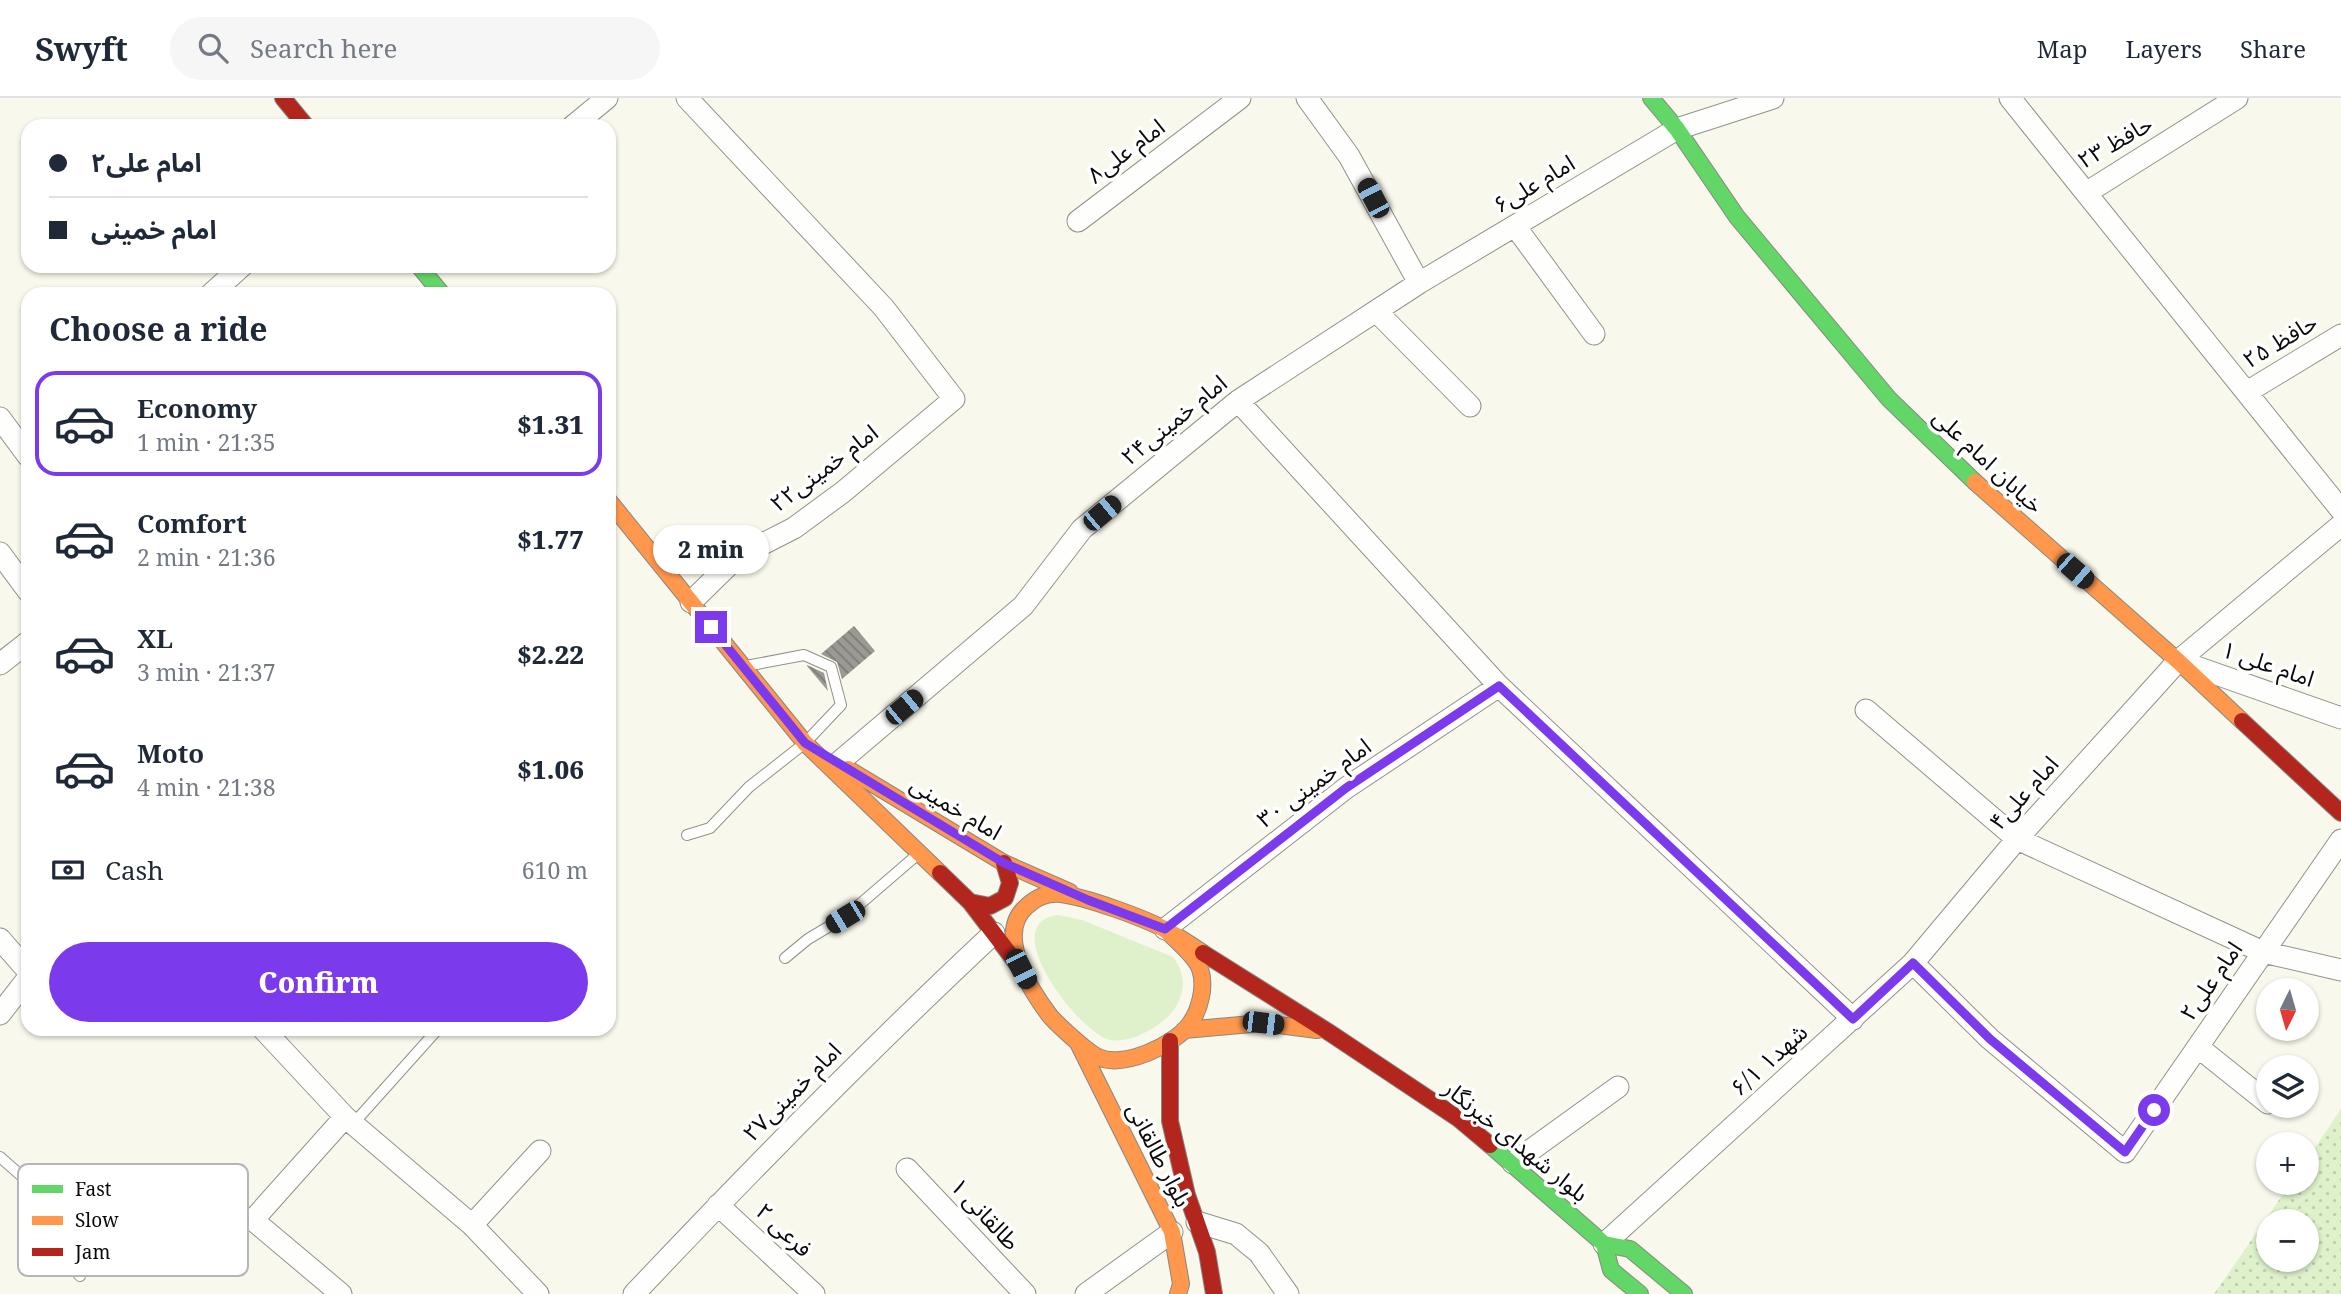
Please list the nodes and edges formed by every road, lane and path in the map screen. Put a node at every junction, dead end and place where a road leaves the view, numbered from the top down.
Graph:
1 (283, 98) edge
2 (607, 98) edge
3 (687, 98) edge
4 (1240, 98) edge
5 (1307, 98) edge
6 (1651, 98) edge
7 (1773, 98) edge
8 (2010, 98) edge
9 (2236, 98) edge
10 (300, 119) edge
11 (582, 119) edge
12 (1676, 129) junction
13 (2086, 193) junction
14 (1077, 221) dead end
15 (1515, 226) junction
16 (234, 273) edge
17 (1419, 283) junction
18 (219, 287) edge
19 (1376, 311) junction
20 (1594, 334) dead end
21 (2341, 335) edge
22 (2246, 392) junction
23 (1238, 401) junction
24 (1470, 406) dead end
25 (0, 418) edge
26 (21, 446) edge
27 (2341, 510) edge
28 (616, 512) edge
29 (2341, 525) edge
30 (0, 553) edge
31 (21, 581) edge
32 (691, 602) junction
33 (21, 648) edge
34 (2178, 661) junction
35 (0, 664) edge
36 (744, 667) junction
37 (1499, 686) junction
38 (1866, 710) dead end
39 (2341, 718) edge
40 (805, 743) junction
41 (838, 763) junction
42 (2341, 813) edge
43 (687, 835) dead end
44 (2017, 839) junction
45 (2341, 840) edge
46 (919, 853) junction
47 (1004, 863) junction
48 (1088, 900) junction
49 (970, 902) junction
50 (1165, 929) junction
51 (994, 933) junction
52 (0, 939) edge
53 (2263, 953) junction
54 (785, 958) dead end
55 (21, 963) edge
56 (1913, 963) junction
57 (1021, 969) junction
58 (2341, 970) edge
59 (21, 987) edge
60 (0, 1014) edge
61 (1853, 1019) junction
62 (1184, 1030) junction
63 (1327, 1031) junction
64 (271, 1036) edge
65 (431, 1036) edge
66 (1170, 1041) junction
67 (1078, 1043) junction
68 (2198, 1047) junction
69 (1618, 1087) dead end
70 (2256, 1093) edge
71 (349, 1121) junction
72 (540, 1152) dead end
73 (0, 1157) edge
74 (1513, 1163) junction
75 (908, 1169) dead end
76 (18, 1173) edge
77 (718, 1205) junction
78 (1197, 1222) junction
79 (472, 1226) junction
80 (1172, 1232) junction
81 (1604, 1244) junction
82 (341, 1294) edge
83 (538, 1294) edge
84 (634, 1294) edge
85 (814, 1294) edge
86 (1025, 1294) edge
87 (1086, 1294) edge
88 (1178, 1294) edge
89 (1214, 1294) edge
90 (1288, 1294) edge
91 (1640, 1294) edge
92 (1684, 1294) edge

1 - 10 main road
2 - 11 street
3 - 32 street, امام خمینی۲۲
4 - 14 street, امام علی۸
5 - 17 street
6 - 12 main road, خیابان امام علی
7 - 12 street, امام علی۶
8 - 13 street, حافظ ۲۳
9 - 13 street, حافظ ۲۳
12 - 15 street, امام علی۶
12 - 34 main road, خیابان امام علی
13 - 22 street
15 - 17 street, امام علی۶
15 - 20 street
16 - 18 street
17 - 19 street, امام خمینی۲۴
19 - 23 street, امام خمینی۲۴
19 - 24 street
21 - 22 street, حافظ ۲۵
22 - 27 street
23 - 37 street
23 - 41 street, امام خمینی۲۴
25 - 26 street
28 - 32 main road, امام خمینی
29 - 34 street, امام علی۴
30 - 31 street
32 - 36 main road, امام خمینی
33 - 35 street
34 - 39 street, امام علی ۱
34 - 42 main road, خیابان امام علی
34 - 44 street, امام علی۴
36 - 40 main road, امام خمینی
36 - 40 lane
37 - 50 street, امام خمینی ۳۰
37 - 61 street
38 - 44 street
40 - 41 main road, امام خمینی
40 - 43 lane
40 - 46 main road, امام خمینی
41 - 47 main road, امام خمینی
44 - 53 street
44 - 56 street, امام علی۴
45 - 53 street, امام علی۲
46 - 49 main road, امام خمینی
46 - 54 lane
47 - 48 main road, امام خمینی
47 - 49 main road
48 - 50 main road
48 - 57 main road
49 - 51 main road, امام خمینی
50 - 62 main road
50 - 63 main road, بلوار شهدای خبرنگار
51 - 57 main road, امام خمینی
51 - 77 street, امام خمینی۲۷
52 - 55 street
53 - 58 street
53 - 68 street, امام علی۲
56 - 61 street, شهد۱ ۶/۱
56 - 68 street, امام علی۲
57 - 67 main road
59 - 60 street
61 - 81 street, شهد۱ ۶/۱
62 - 63 main road, بلوار شهدای خبرنگار
62 - 66 main road
63 - 74 main road, بلوار شهدای خبرنگار
64 - 71 street
65 - 71 lane
66 - 67 main road
66 - 78 main road, بلوار طالقانی
67 - 80 main road, بلوار طالقانی
68 - 70 street
69 - 74 street
71 - 79 street
71 - 82 street
72 - 79 street
73 - 76 lane
74 - 81 main road, بلوار شهدای خبرنگار
75 - 86 street, طالقانی ۱
77 - 84 street, امام خمینی۲۷
77 - 85 street, فرعی ۲
78 - 89 main road, بلوار طالقانی
78 - 90 street
79 - 83 street
80 - 87 street
80 - 88 main road, بلوار طالقانی
81 - 91 main road
81 - 92 main road

